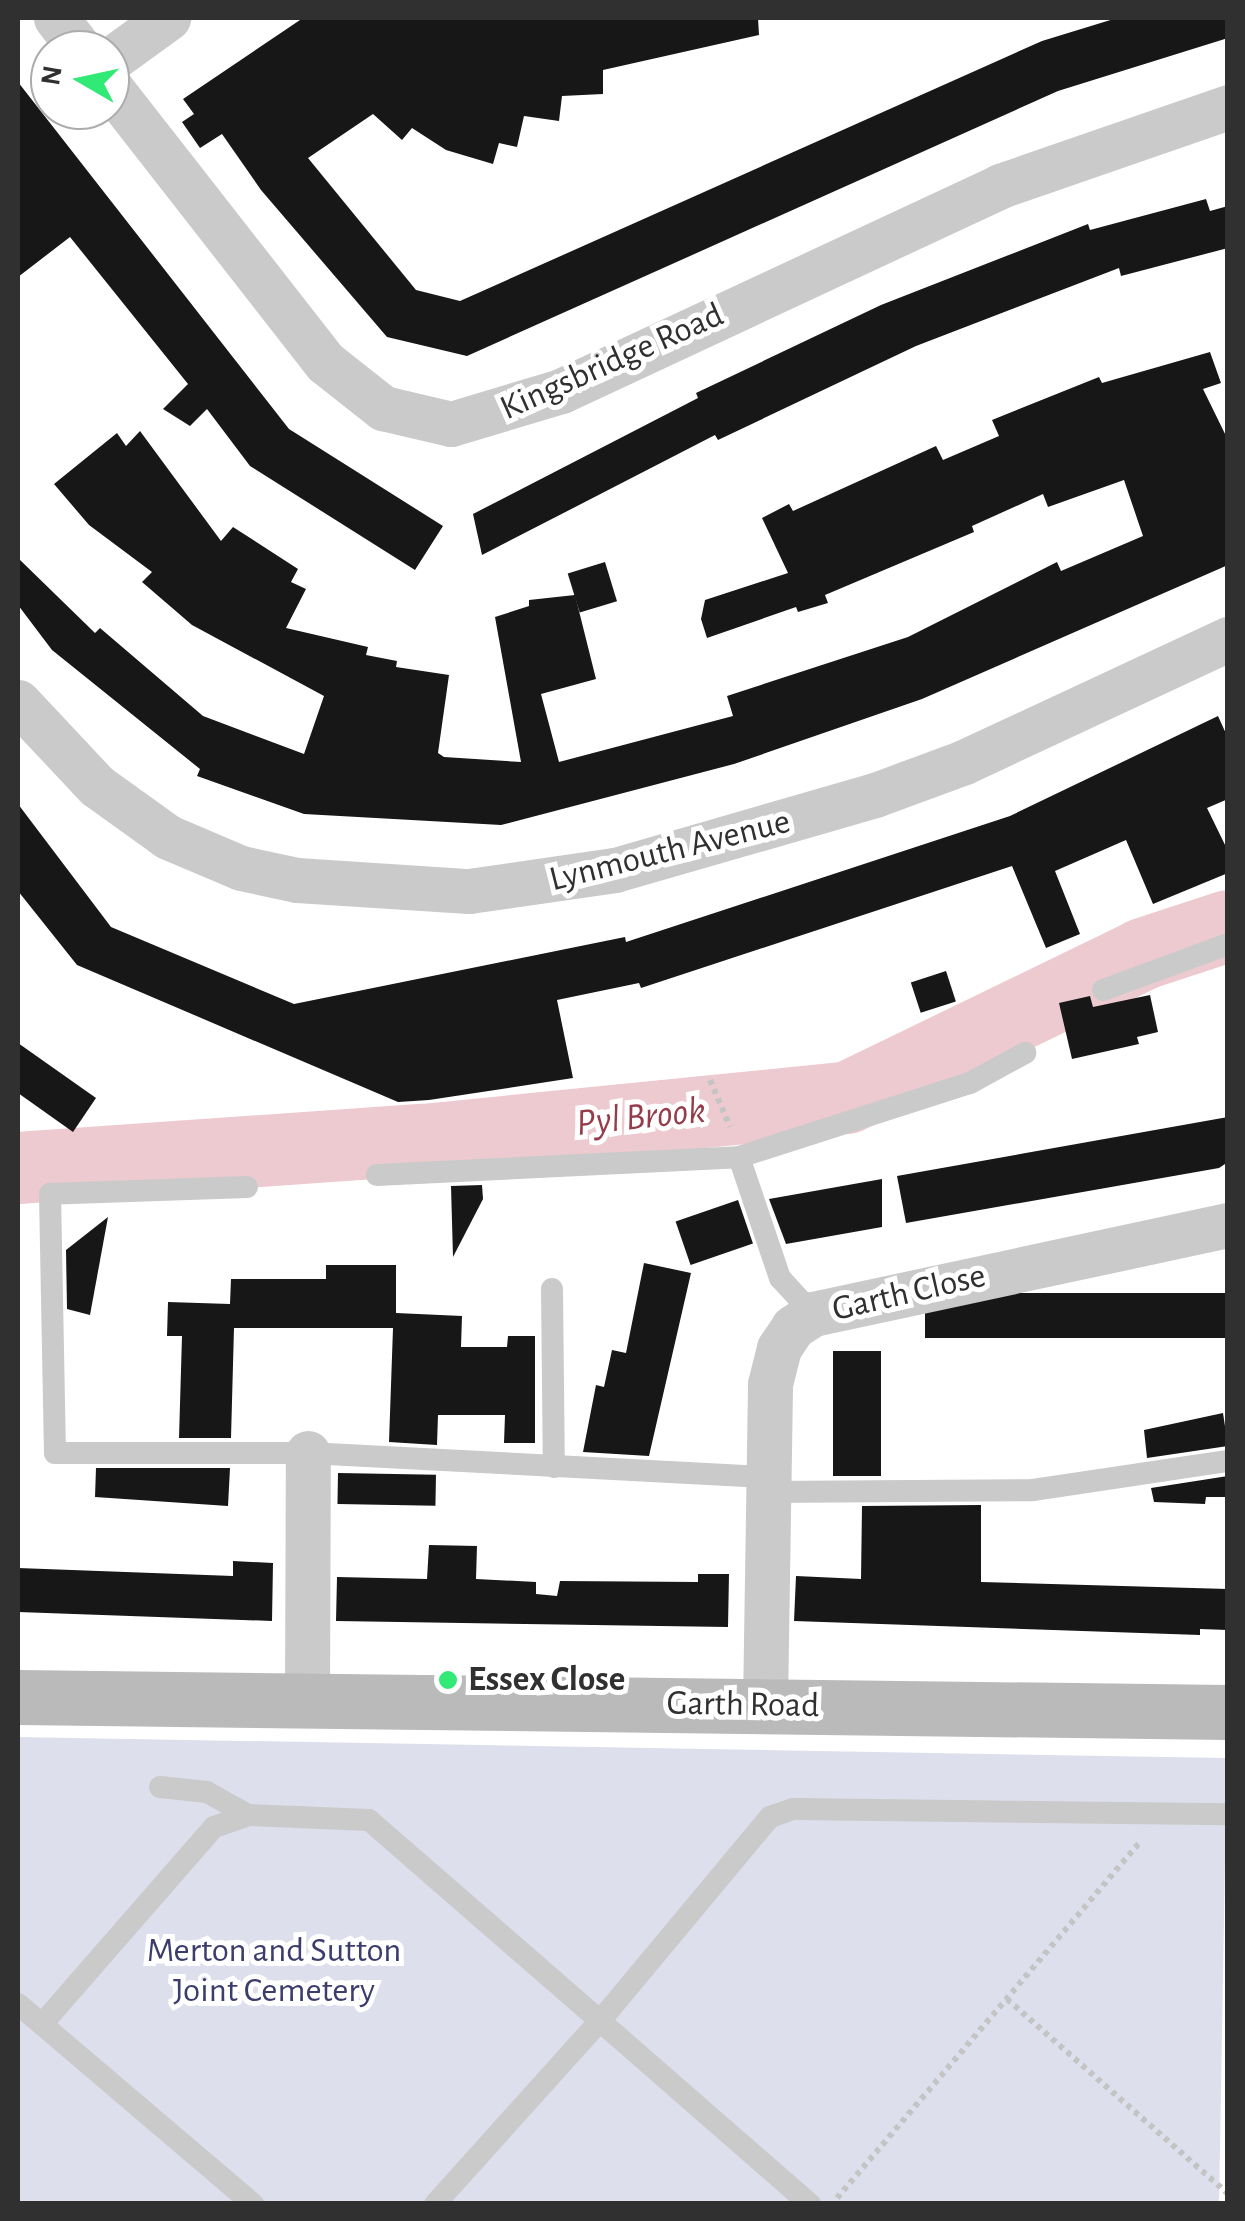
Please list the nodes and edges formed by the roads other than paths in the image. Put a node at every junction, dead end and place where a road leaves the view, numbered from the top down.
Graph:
1 (168, 18) edge
2 (130, 46) edge
3 (1228, 107) edge
4 (130, 113) edge
5 (1228, 639) edge
6 (18, 702) edge
7 (1228, 944) edge
8 (1103, 990) dead end
9 (1025, 1054) dead end
10 (736, 1147) junction
11 (377, 1175) dead end
12 (246, 1187) dead end
13 (1228, 1226) edge
14 (552, 1289) dead end
15 (813, 1314) junction
16 (308, 1453) junction
17 (1228, 1461) edge
18 (554, 1468) junction
19 (767, 1484) junction
20 (18, 1697) edge
21 (307, 1701) junction
22 (764, 1705) junction
23 (1228, 1712) edge
24 (160, 1786) dead end
25 (1228, 1814) edge
26 (248, 1815) junction
27 (18, 2004) edge
28 (600, 2021) junction
29 (42, 2023) junction
30 (253, 2204) edge
31 (435, 2204) edge
32 (810, 2204) edge

1 - 2 street
3 - 4 street, Kingsbridge Road
5 - 6 street, Lynmouth Avenue
7 - 8 lane
9 - 10 lane
10 - 11 lane
10 - 15 lane
12 - 16 lane
13 - 15 street, Garth Close
14 - 18 lane
15 - 19 street, Garth Close
16 - 18 lane
16 - 21 street
17 - 19 lane
18 - 19 lane
19 - 22 street, Garth Close
20 - 21 street, Garth Road
21 - 22 street, Garth Road
22 - 23 street, Garth Road
24 - 26 lane
25 - 28 lane
26 - 28 lane
26 - 29 lane
27 - 29 lane
28 - 31 lane
28 - 32 lane
29 - 30 lane

